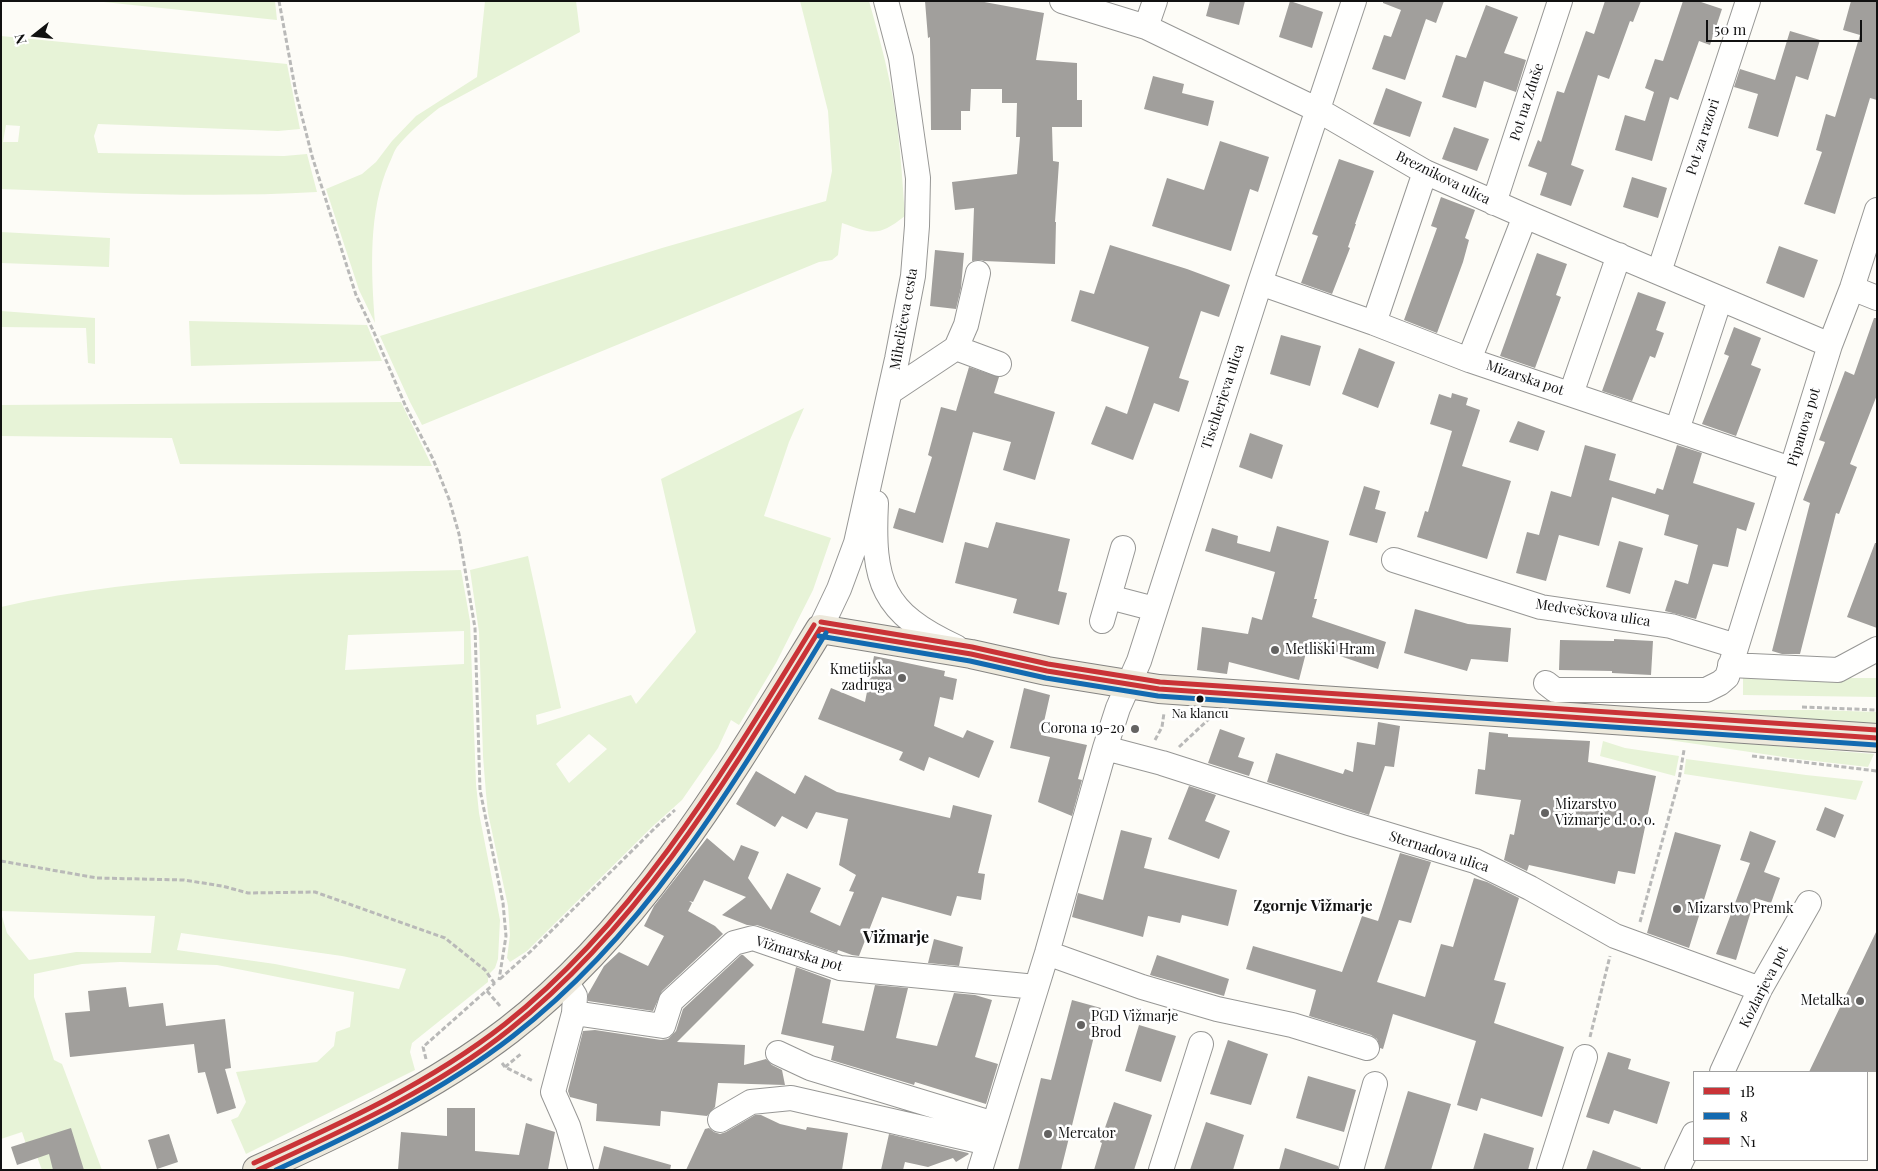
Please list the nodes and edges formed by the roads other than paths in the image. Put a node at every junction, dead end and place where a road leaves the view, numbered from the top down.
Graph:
1 (886, 1) edge
2 (1062, 1) edge
3 (1155, 1) edge
4 (1354, 1) edge
5 (1560, 1) edge
6 (1748, 1) edge
7 (1146, 27) junction
8 (1318, 110) junction
9 (1426, 172) junction
10 (1494, 203) junction
11 (1877, 210) edge
12 (1525, 216) junction
13 (1619, 255) junction
14 (1658, 272) junction
15 (978, 273) dead end
16 (1260, 283) junction
17 (1852, 288) junction
18 (1877, 298) edge
19 (1720, 299) junction
20 (1374, 322) junction
21 (1830, 345) junction
22 (956, 348) junction
23 (1470, 360) junction
24 (998, 364) dead end
25 (890, 392) junction
26 (1571, 394) junction
27 (1677, 430) junction
28 (880, 437) junction
29 (1791, 469) junction
30 (1123, 548) dead end
31 (1394, 560) dead end
32 (1109, 597) junction
33 (1155, 609) junction
34 (1102, 621) dead end
35 (820, 629) junction
36 (1877, 650) edge
37 (971, 654) junction
38 (1733, 656) junction
39 (1546, 683) dead end
40 (1129, 685) junction
41 (1877, 738) edge
42 (1105, 748) junction
43 (1808, 903) dead end
44 (1047, 953) junction
45 (565, 980) junction
46 (1036, 988) junction
47 (1760, 989) junction
48 (574, 1013) junction
49 (1201, 1044) dead end
50 (1367, 1048) dead end
51 (778, 1053) dead end
52 (1585, 1057) road end
53 (1722, 1071) edge
54 (1375, 1084) dead end
55 (720, 1120) dead end
56 (991, 1133) junction
57 (1693, 1136) edge
58 (577, 1167) edge
59 (256, 1170) edge
60 (980, 1170) edge
61 (1160, 1170) edge
62 (1351, 1170) edge
63 (1549, 1170) edge
64 (1677, 1170) edge

1 - 25 street, Miheličeva cesta
2 - 7 street, Breznikova ulica
3 - 7 street
4 - 8 street, Tischlerjeva ulica
5 - 10 street, Pot na Zduše
6 - 14 street, Pot za razori
7 - 8 street, Breznikova ulica
8 - 9 street, Breznikova ulica
8 - 16 street, Tischlerjeva ulica
9 - 10 street, Breznikova ulica
9 - 20 street
10 - 12 street, Breznikova ulica
11 - 17 street, Pipanova pot
12 - 13 street, Breznikova ulica
12 - 23 street
13 - 14 street, Breznikova ulica
13 - 26 street
14 - 19 street, Breznikova ulica
15 - 22 street
16 - 20 street, Mizarska pot
16 - 33 street, Tischlerjeva ulica
17 - 18 street
17 - 21 street, Pipanova pot
19 - 21 street, Breznikova ulica
19 - 27 street
20 - 23 street, Mizarska pot
21 - 29 street, Pipanova pot
22 - 24 street
22 - 25 street
23 - 26 street, Mizarska pot
25 - 28 street, Miheličeva cesta
26 - 27 street, Mizarska pot
27 - 29 street, Mizarska pot
28 - 35 street, Miheličeva cesta
28 - 37 street
29 - 38 street, Pipanova pot
30 - 32 street
31 - 38 street, Medveščkova ulica
32 - 33 street
32 - 34 street
33 - 40 street, Tischlerjeva ulica
35 - 37 main road
35 - 45 main road
36 - 38 street, Medveščkova ulica
37 - 40 main road
38 - 39 street, Pipanova pot
40 - 41 main road
40 - 42 street
42 - 44 street
42 - 47 street, Sternadova ulica
43 - 47 street, Kozlarjeva pot
44 - 46 street
44 - 50 street
45 - 48 street
45 - 59 main road
46 - 48 street, Vižmarska pot
46 - 56 street
47 - 53 street, Kozlarjeva pot
48 - 58 street
49 - 61 street
51 - 56 street
52 - 63 street
54 - 62 street
55 - 56 street
56 - 60 street
57 - 64 street

